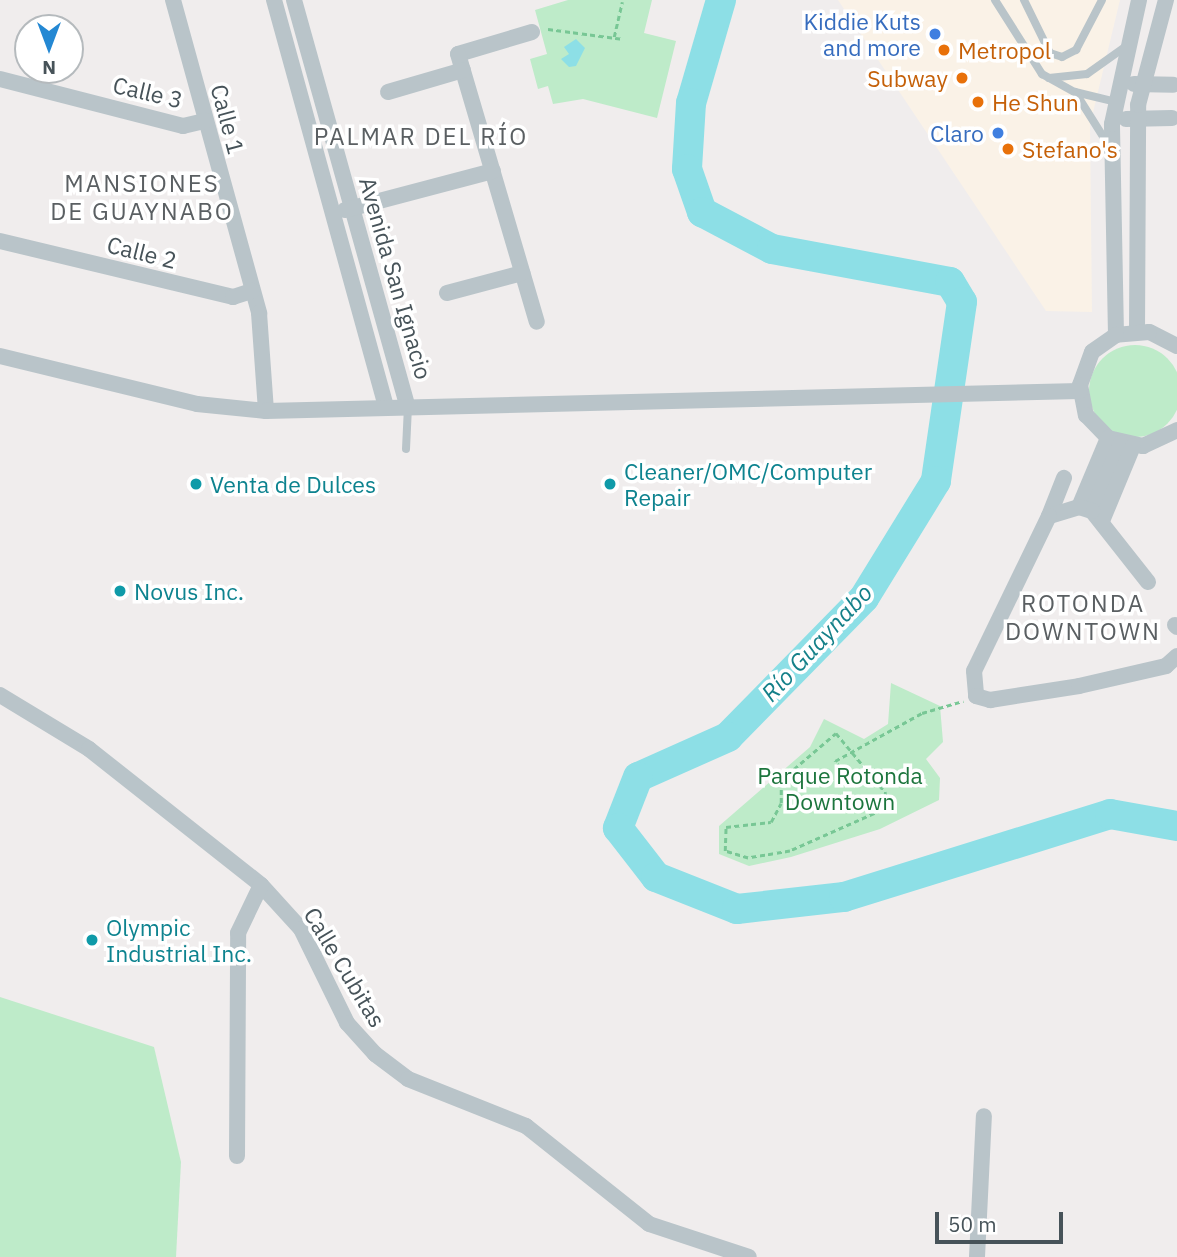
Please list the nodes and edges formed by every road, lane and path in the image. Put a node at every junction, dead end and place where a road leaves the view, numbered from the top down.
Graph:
1 (173, 0) edge
2 (274, 0) edge
3 (295, 0) edge
4 (995, 0) edge
5 (1102, 0) edge
6 (1139, 0) edge
7 (1166, 0) edge
8 (1023, 1) edge
9 (622, 2) edge
10 (532, 32) joint
11 (614, 37) junction
12 (623, 38) dead end
13 (1128, 45) junction
14 (463, 70) junction
15 (1049, 78) junction
16 (0, 79) edge
17 (1119, 83) junction
18 (1141, 84) junction
19 (1173, 85) dead end
20 (388, 92) dead end
21 (1075, 92) junction
22 (1116, 102) junction
23 (1172, 118) dead end
24 (1113, 119) junction
25 (1137, 120) junction
26 (205, 121) junction
27 (1113, 153) junction
28 (492, 171) junction
29 (353, 208) junction
30 (333, 213) junction
31 (0, 241) edge
32 (522, 273) junction
33 (252, 291) junction
34 (447, 293) dead end
35 (537, 322) dead end
36 (1137, 331) junction
37 (1116, 335) junction
38 (1177, 346) edge
39 (0, 356) edge
40 (1080, 391) junction
41 (408, 407) junction
42 (386, 408) junction
43 (266, 411) junction
44 (1173, 434) edge
45 (1121, 442) junction
46 (406, 449) dead end
47 (1177, 452) edge
48 (1064, 478) dead end
49 (1091, 513) junction
50 (1049, 516) junction
51 (1148, 582) dead end
52 (1177, 656) edge
53 (0, 695) edge
54 (975, 696) junction
55 (856, 750) junction
56 (840, 768) dead end
57 (261, 885) junction
58 (984, 1116) dead end
59 (237, 1156) dead end
60 (749, 1257) edge
61 (977, 1257) edge

1 - 26 street, Calle 1
2 - 30 street, Avenida San Ignacio
3 - 29 street, Avenida San Ignacio
4 - 15 lane
5 - 8 lane
6 - 13 street
7 - 18 street
9 - 11 path
10 - 11 path
10 - 14 street
11 - 12 path
13 - 15 lane
13 - 17 street
14 - 20 street
14 - 28 street
15 - 21 lane
16 - 26 street, Calle 3
17 - 18 street
17 - 22 street
18 - 19 street
18 - 25 street
21 - 22 lane
21 - 27 lane
22 - 24 street
23 - 25 street
24 - 25 street
24 - 27 street
25 - 36 street
26 - 33 street, Calle 1
27 - 37 street
28 - 29 street
28 - 32 street
29 - 30 street
29 - 41 street, Avenida San Ignacio
30 - 42 street, Avenida San Ignacio
31 - 33 street, Calle 2
32 - 34 street
32 - 35 street
33 - 43 street, Calle 1
36 - 37 street
36 - 38 street
37 - 40 street
39 - 43 street
40 - 41 street
40 - 45 street
41 - 42 street
41 - 46 lane
42 - 43 street
44 - 45 street
44 - 47 street
45 - 49 street
45 - 49 street
48 - 50 street
49 - 50 street
49 - 51 street
50 - 54 street
52 - 54 street
53 - 57 street, Calle Cubitas
54 - 55 path
55 - 55 path
55 - 56 path
57 - 59 street
57 - 60 street, Calle Cubitas
58 - 61 street

